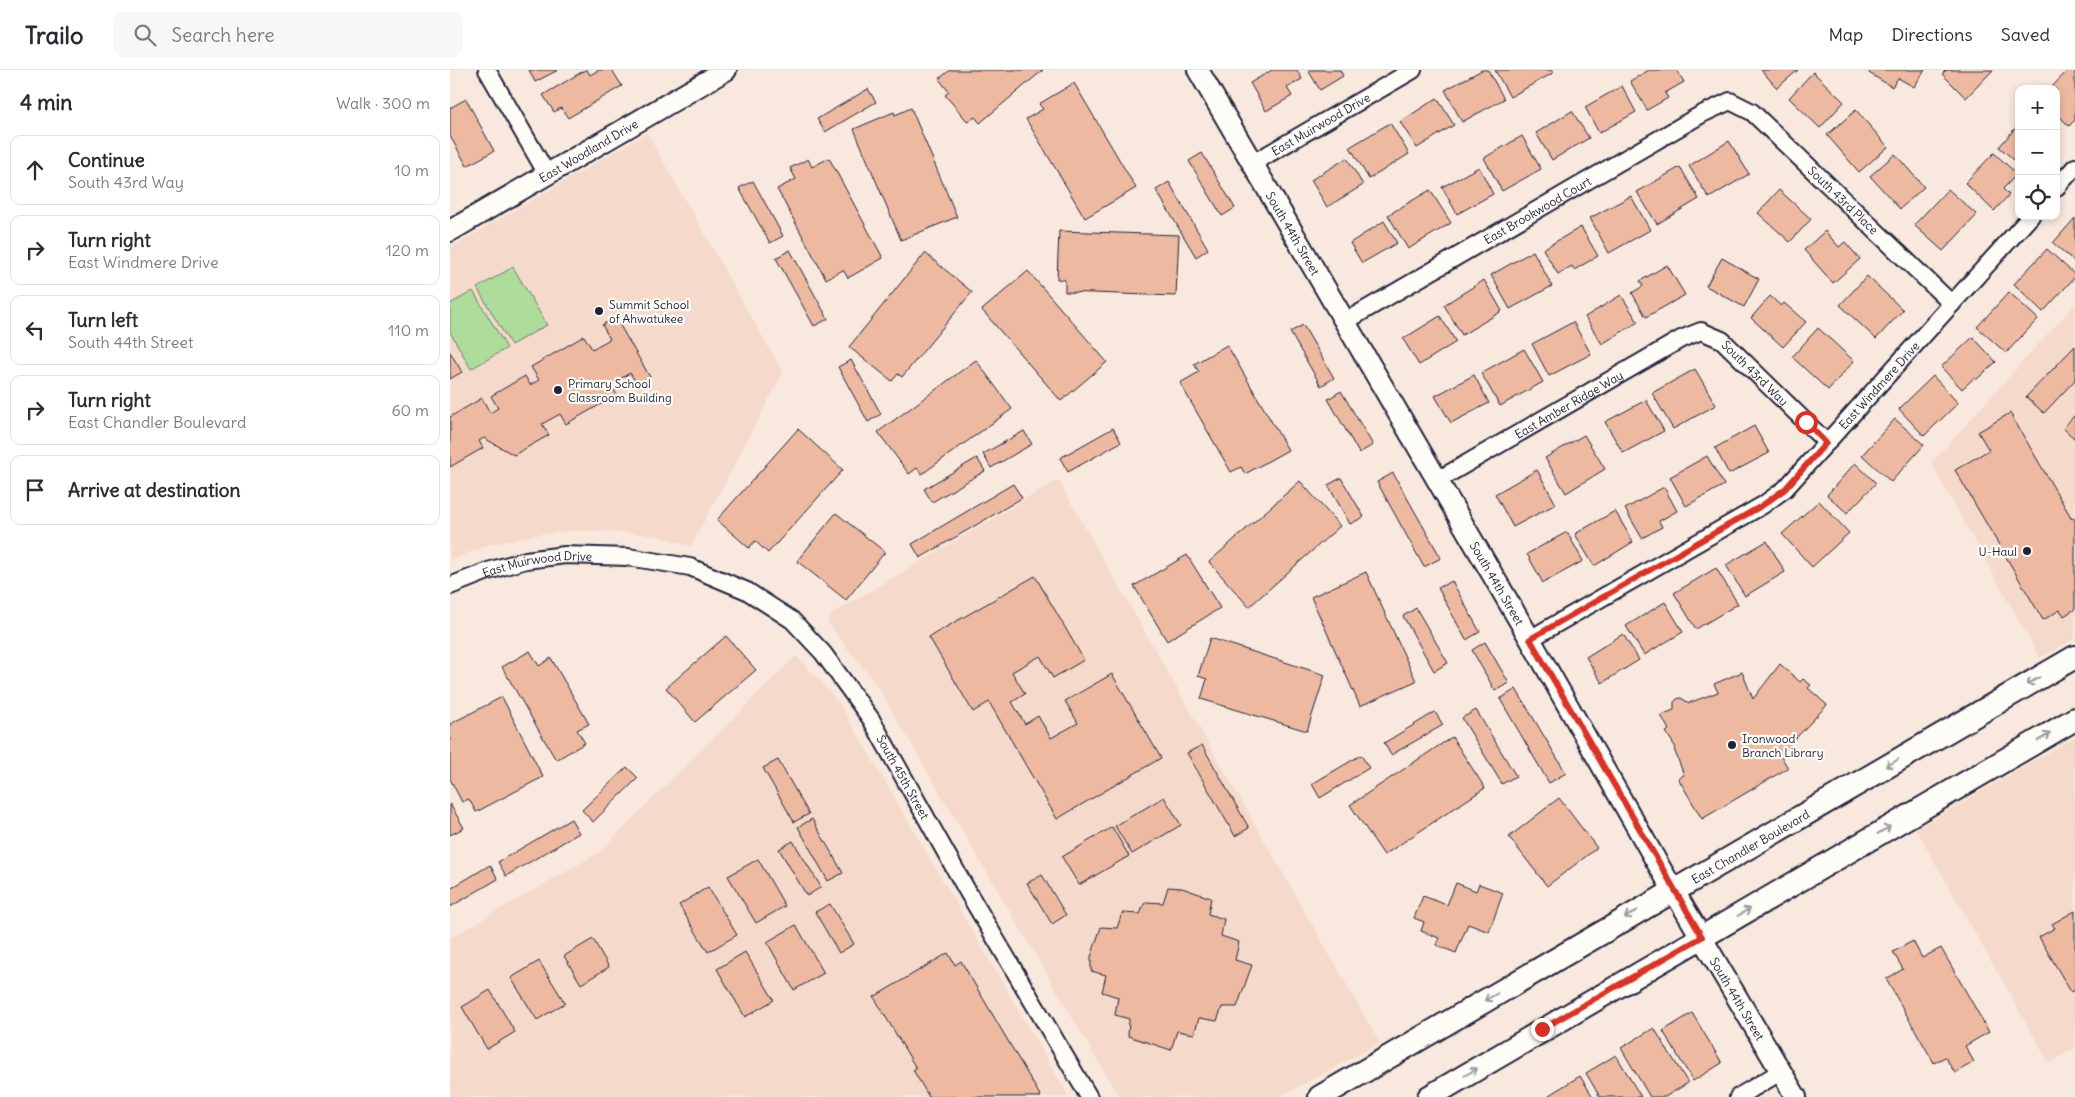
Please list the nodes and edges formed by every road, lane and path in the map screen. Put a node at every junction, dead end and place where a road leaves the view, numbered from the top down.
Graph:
1 (487, 70) edge
2 (726, 70) edge
3 (1198, 70) edge
4 (1414, 70) edge
5 (1730, 101) joint
6 (1253, 163) junction
7 (2075, 167) edge
8 (548, 174) junction
9 (2060, 184) edge
10 (2027, 220) edge
11 (450, 231) edge
12 (1952, 304) junction
13 (1346, 321) junction
14 (1701, 331) joint
15 (1826, 443) junction
16 (1438, 480) junction
17 (628, 557) joint
18 (450, 586) edge
19 (1530, 639) junction
20 (2075, 657) edge
21 (2075, 719) edge
22 (1674, 890) junction
23 (1702, 937) junction
24 (1782, 1071) junction
25 (1088, 1097) edge
26 (1320, 1097) edge
27 (1429, 1097) edge
28 (1738, 1097) edge
29 (1796, 1097) edge

1 - 8 street
2 - 8 street, East Woodland Drive
3 - 6 street, South 44th Street
4 - 6 street, East Muirwood Drive
5 - 12 street, South 43rd Place
5 - 13 street, East Brookwood Court
6 - 13 street, South 44th Street
7 - 9 street
8 - 11 street, East Woodland Drive
10 - 12 street, East Windmere Drive
12 - 15 street, East Windmere Drive
13 - 16 street, South 44th Street
14 - 15 street, South 43rd Way
14 - 16 street, East Amber Ridge Way
15 - 19 street, East Windmere Drive
16 - 19 street, South 44th Street
17 - 18 street, East Muirwood Drive
17 - 25 street, South 45th Street
19 - 22 street, South 44th Street
20 -> 22 main road, East Chandler Boulevard
23 -> 21 main road
22 - 23 street, South 44th Street
22 -> 26 main road, East Chandler Boulevard
23 - 24 street, South 44th Street
27 -> 23 main road
24 - 28 street
24 - 29 street, South 44th Street

